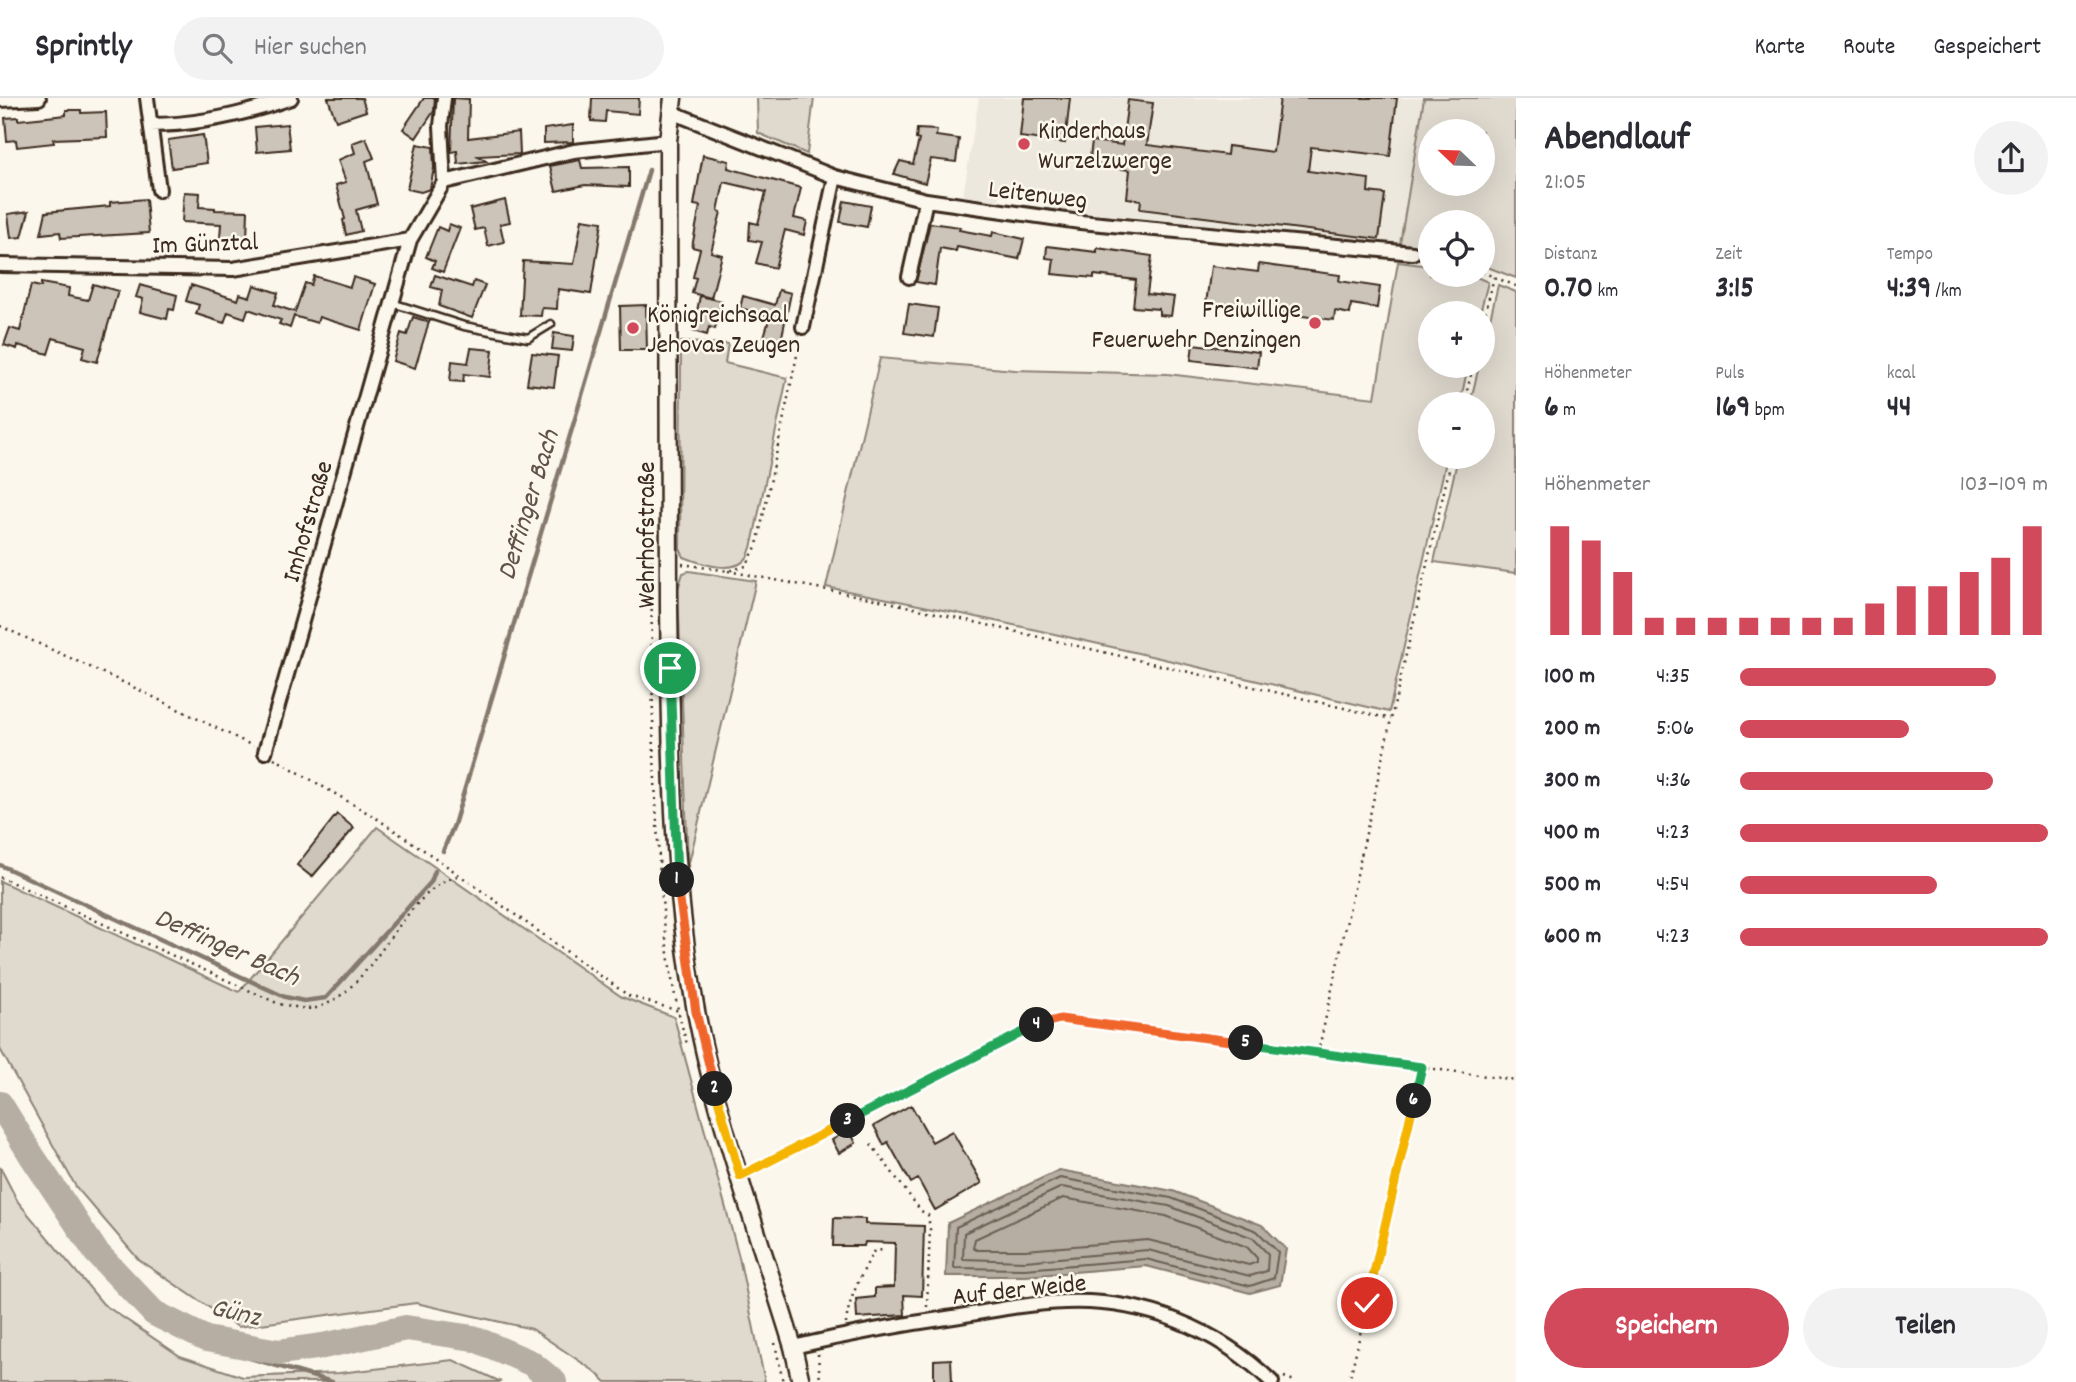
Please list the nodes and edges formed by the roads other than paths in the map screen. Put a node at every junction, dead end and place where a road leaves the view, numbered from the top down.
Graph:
1 (39, 98) edge
2 (147, 98) edge
3 (291, 98) edge
4 (444, 98) edge
5 (0, 100) edge
6 (672, 105) edge
7 (151, 125) junction
8 (668, 141) junction
9 (835, 177) junction
10 (444, 182) junction
11 (159, 190) dead end
12 (926, 200) junction
13 (410, 240) junction
14 (1413, 253) dead end
15 (0, 265) edge
16 (909, 277) dead end
17 (392, 303) junction
18 (551, 324) dead end
19 (803, 327) road end
20 (265, 752) road end
21 (793, 1347) junction
22 (801, 1382) edge
23 (1272, 1382) edge

1 - 5 street
2 - 7 street
3 - 7 street
4 - 10 street
6 - 8 street, Wehrhofstraße
6 - 9 street, Leitenweg
7 - 11 street
8 - 10 street
8 - 21 street, Wehrhofstraße
9 - 12 street, Leitenweg
9 - 19 street
10 - 13 street, Imhofstraße
12 - 14 street, Leitenweg
12 - 16 street
13 - 15 street, Im Günztal
13 - 17 street, Imhofstraße
17 - 18 lane
17 - 20 street, Imhofstraße
21 - 22 street, Wehrhofstraße
21 - 23 street, Auf der Weide

